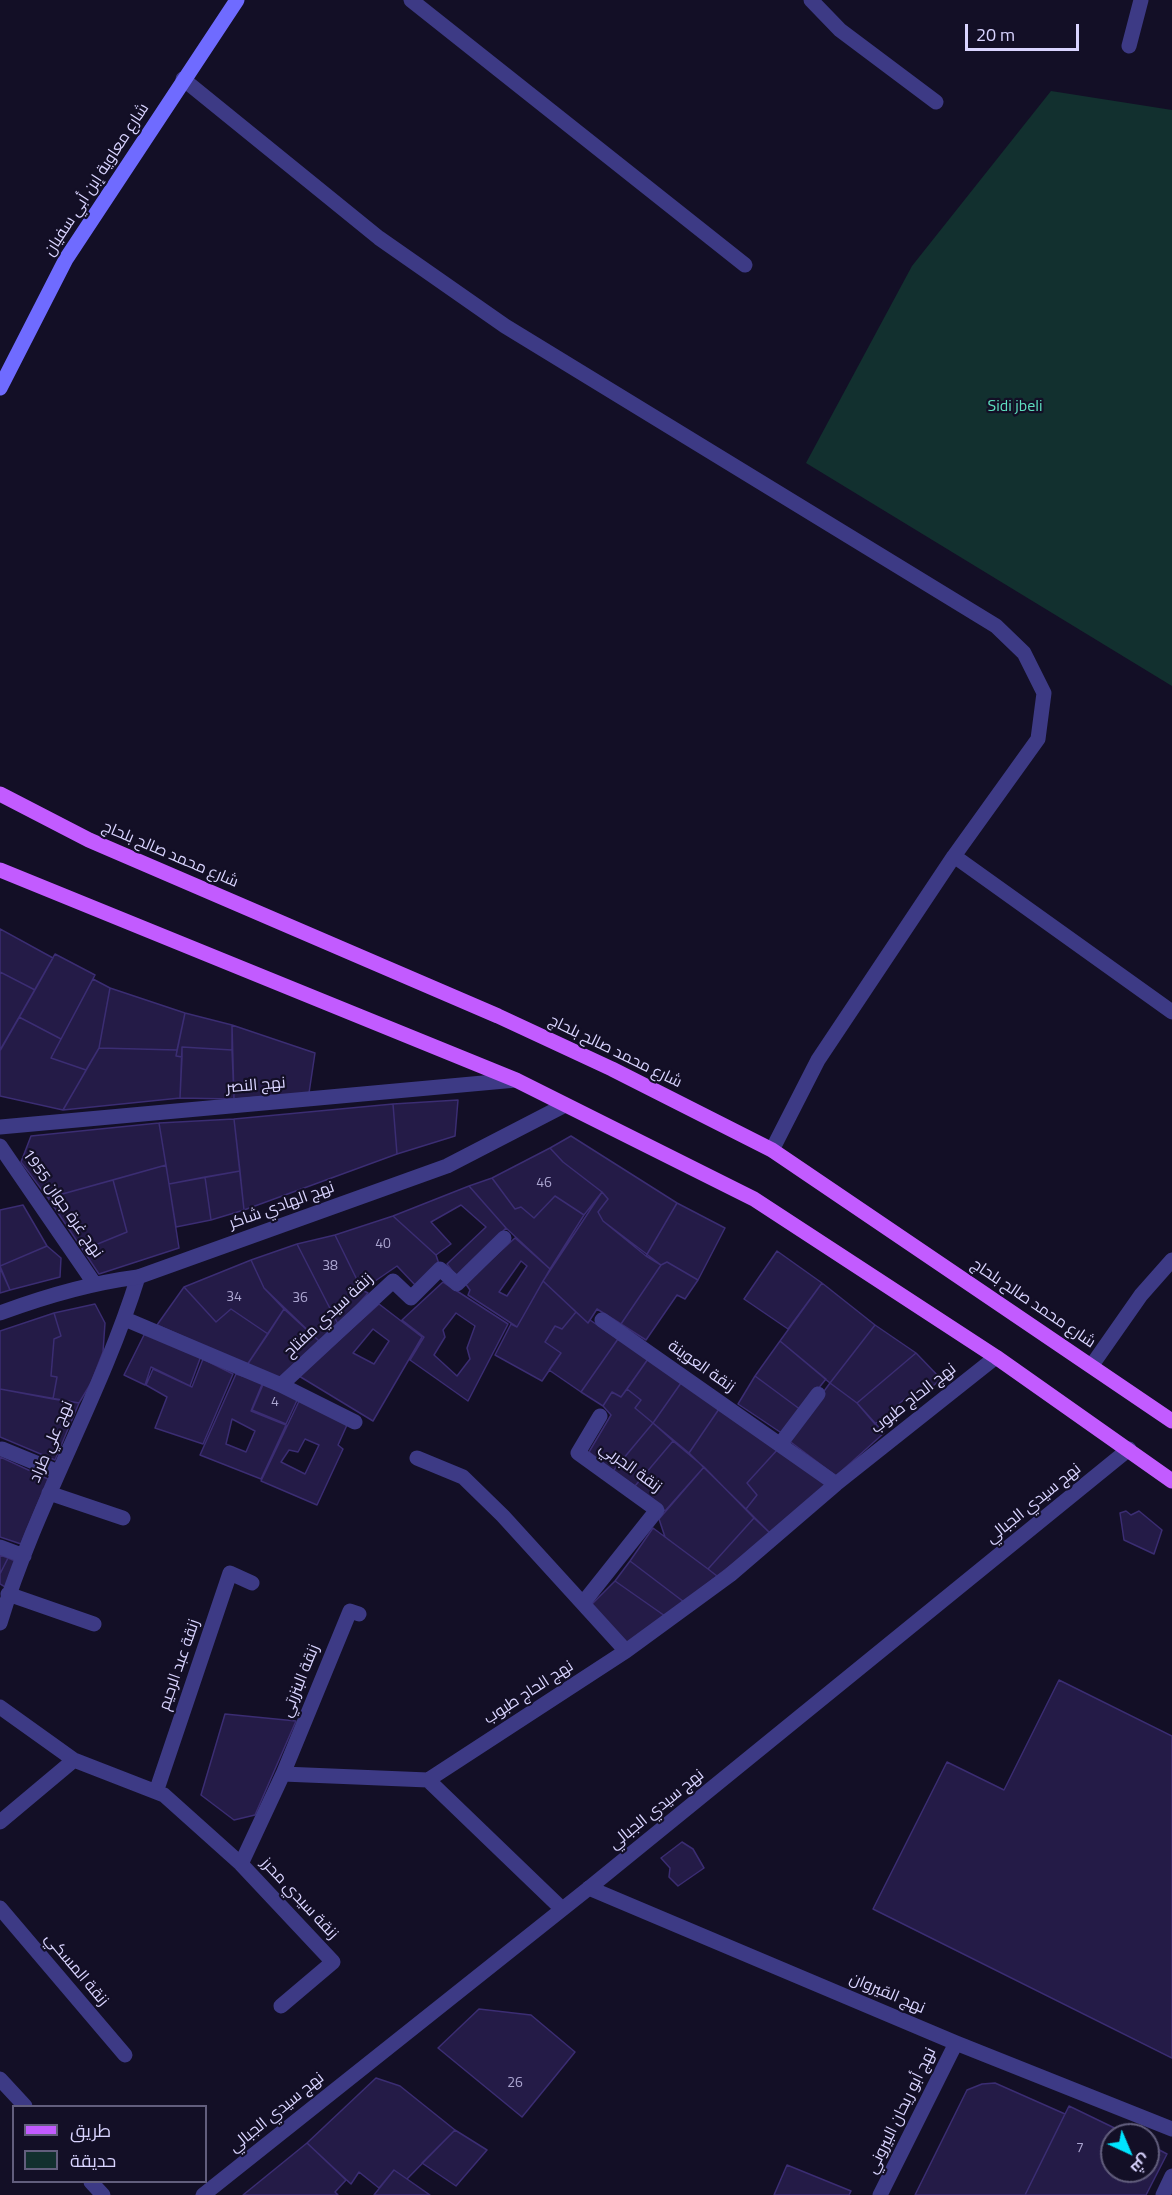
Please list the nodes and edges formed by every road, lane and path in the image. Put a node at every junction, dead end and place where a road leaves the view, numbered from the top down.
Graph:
1 (237, 0) edge
2 (411, 0) edge
3 (811, 0) edge
4 (1141, 0) edge
5 (1129, 46) dead end
6 (183, 79) junction
7 (936, 102) dead end
8 (745, 265) dead end
9 (0, 388) edge
10 (0, 794) edge
11 (954, 856) junction
12 (0, 870) edge
13 (1172, 1012) edge
14 (516, 1080) junction
15 (565, 1105) junction
16 (0, 1127) edge
17 (0, 1146) edge
18 (771, 1150) junction
19 (504, 1238) dead end
20 (1172, 1260) edge
21 (138, 1277) junction
22 (94, 1282) junction
23 (0, 1313) edge
24 (125, 1319) junction
25 (602, 1320) dead end
26 (996, 1357) junction
27 (1092, 1365) junction
28 (281, 1385) junction
29 (818, 1394) dead end
30 (600, 1416) dead end
31 (1172, 1421) edge
32 (355, 1422) dead end
33 (781, 1443) junction
34 (2, 1449) dead end
35 (1130, 1449) junction
36 (417, 1458) dead end
37 (58, 1472) junction
38 (1172, 1481) edge
39 (836, 1484) junction
40 (49, 1493) junction
41 (123, 1518) dead end
42 (0, 1547) edge
43 (24, 1556) junction
44 (252, 1583) dead end
45 (9, 1594) junction
46 (583, 1603) junction
47 (359, 1614) dead end
48 (0, 1623) edge
49 (94, 1624) dead end
50 (626, 1651) junction
51 (0, 1707) edge
52 (74, 1760) junction
53 (283, 1774) junction
54 (428, 1780) junction
55 (156, 1792) junction
56 (0, 1822) edge
57 (241, 1864) junction
58 (589, 1888) junction
59 (0, 1908) edge
60 (561, 1908) junction
61 (281, 2006) dead end
62 (956, 2043) junction
63 (125, 2055) dead end
64 (0, 2079) edge
65 (24, 2105) edge
66 (1172, 2128) edge
67 (1172, 2176) edge
68 (93, 2183) edge
69 (103, 2195) edge
70 (203, 2195) edge
71 (880, 2195) edge
72 (1163, 2195) edge

1 - 6 main road, شارع معاوية إبن أبي سفيان
2 - 8 street
3 - 7 street
4 - 5 street
6 - 9 main road, شارع معاوية إبن أبي سفيان
6 - 11 street
10 - 18 main road, شارع محمد صالح بلحاج
11 - 13 street
11 - 18 street
12 - 14 main road
14 - 15 main road
14 - 16 street, نهج النصر
15 - 21 street, نهج الهادي شاكر
15 - 26 main road
17 - 22 street, 1955 نهج غرة جوان
18 - 27 main road, شارع محمد صالح بلحاج
19 - 28 street, زنقة سيدي مفتاح
20 - 27 street
21 - 22 street, نهج الهادي شاكر
21 - 24 street, نهج علي طراد
22 - 23 street, نهج الهادي شاكر
24 - 28 street
24 - 37 street, نهج علي طراد
25 - 33 street, زنقة العوينة
26 - 35 main road
26 - 39 street, نهج الحاج طبوب
27 - 31 main road, شارع محمد صالح بلحاج
28 - 32 street
29 - 33 street
30 - 46 street, زنقة الجربي
33 - 39 street, زنقة العوينة
34 - 37 street
35 - 38 main road
35 - 58 street, نهج سيدي الجبالي
36 - 46 street
37 - 40 street, نهج علي طراد
39 - 50 street, نهج الحاج طبوب
40 - 41 street
40 - 43 street, نهج علي طراد
42 - 43 street
43 - 45 street, نهج علي طراد
44 - 55 street, زنقة عبد الرحيم
45 - 48 street, نهج علي طراد
45 - 49 street
46 - 50 street
47 - 53 street, زنقة البنزرتي
50 - 54 street, نهج الحاج طبوب
51 - 52 street
52 - 55 street
52 - 56 street
53 - 54 street
53 - 57 street
54 - 60 street
55 - 57 street
57 - 61 street, زنقة سيدي محرز
58 - 60 street, نهج سيدي الجبالي
58 - 62 street, نهج القيروان
59 - 63 street, زنقة المسكي
60 - 70 street, نهج سيدي الجبالي
62 - 66 street, نهج القيروان
62 - 71 street, نهج أبو ريحان البيروني
64 - 65 street
67 - 72 street
68 - 69 street

